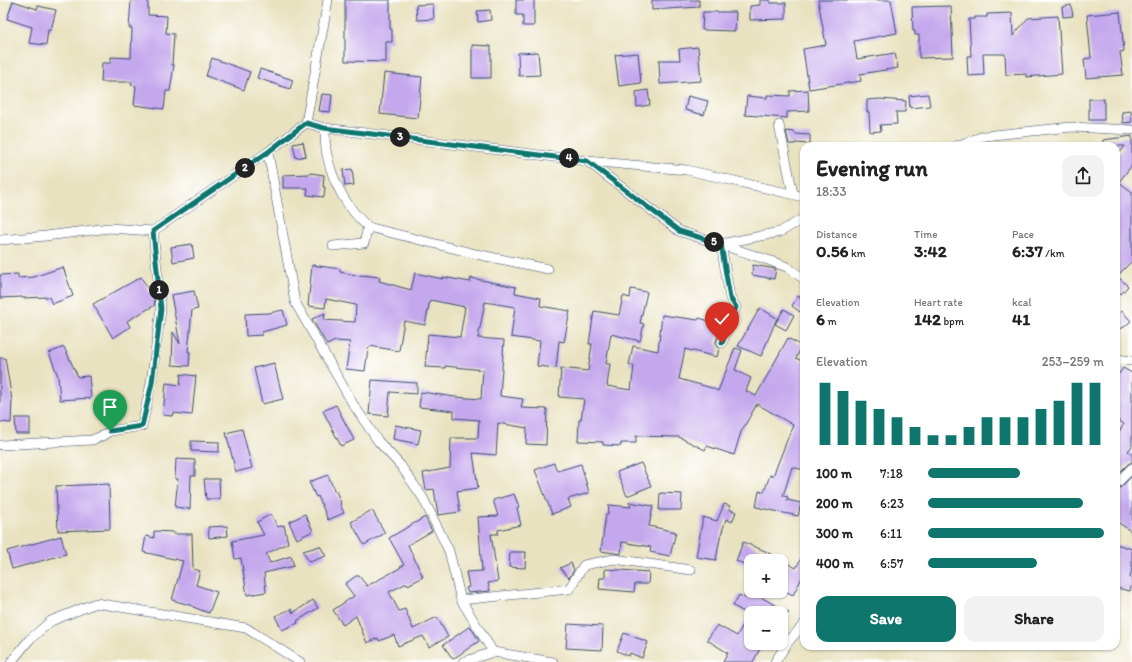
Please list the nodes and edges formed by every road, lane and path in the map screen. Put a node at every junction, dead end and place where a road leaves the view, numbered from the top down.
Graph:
1 (328, 0) edge
2 (306, 123) junction
3 (780, 125) dead end
4 (324, 128) junction
5 (1132, 130) edge
6 (967, 142) edge
7 (268, 152) junction
8 (587, 161) junction
9 (793, 194) junction
10 (800, 196) edge
11 (800, 220) edge
12 (368, 227) junction
13 (153, 231) junction
14 (0, 240) edge
15 (721, 244) junction
16 (333, 246) dead end
17 (548, 269) dead end
18 (800, 276) edge
19 (722, 343) dead end
20 (1120, 360) edge
21 (1132, 361) edge
22 (0, 446) edge
23 (1132, 468) edge
24 (1120, 480) edge
25 (691, 570) dead end
26 (461, 600) junction
27 (800, 628) edge
28 (493, 652) junction
29 (11, 662) edge
30 (300, 662) edge
31 (463, 662) edge
32 (553, 662) edge
33 (775, 662) edge

1 - 2 street
2 - 4 street
2 - 7 street
3 - 9 street
4 - 8 street
4 - 12 street
5 - 6 street
7 - 13 street
7 - 26 street
8 - 9 street
8 - 15 street
9 - 10 street
11 - 15 street
12 - 16 street
12 - 17 street
13 - 14 street
13 - 22 street
15 - 18 street
15 - 19 street
20 - 21 street
23 - 24 street
25 - 26 street
26 - 28 street
27 - 33 street
28 - 31 street
28 - 32 street
29 - 30 street

